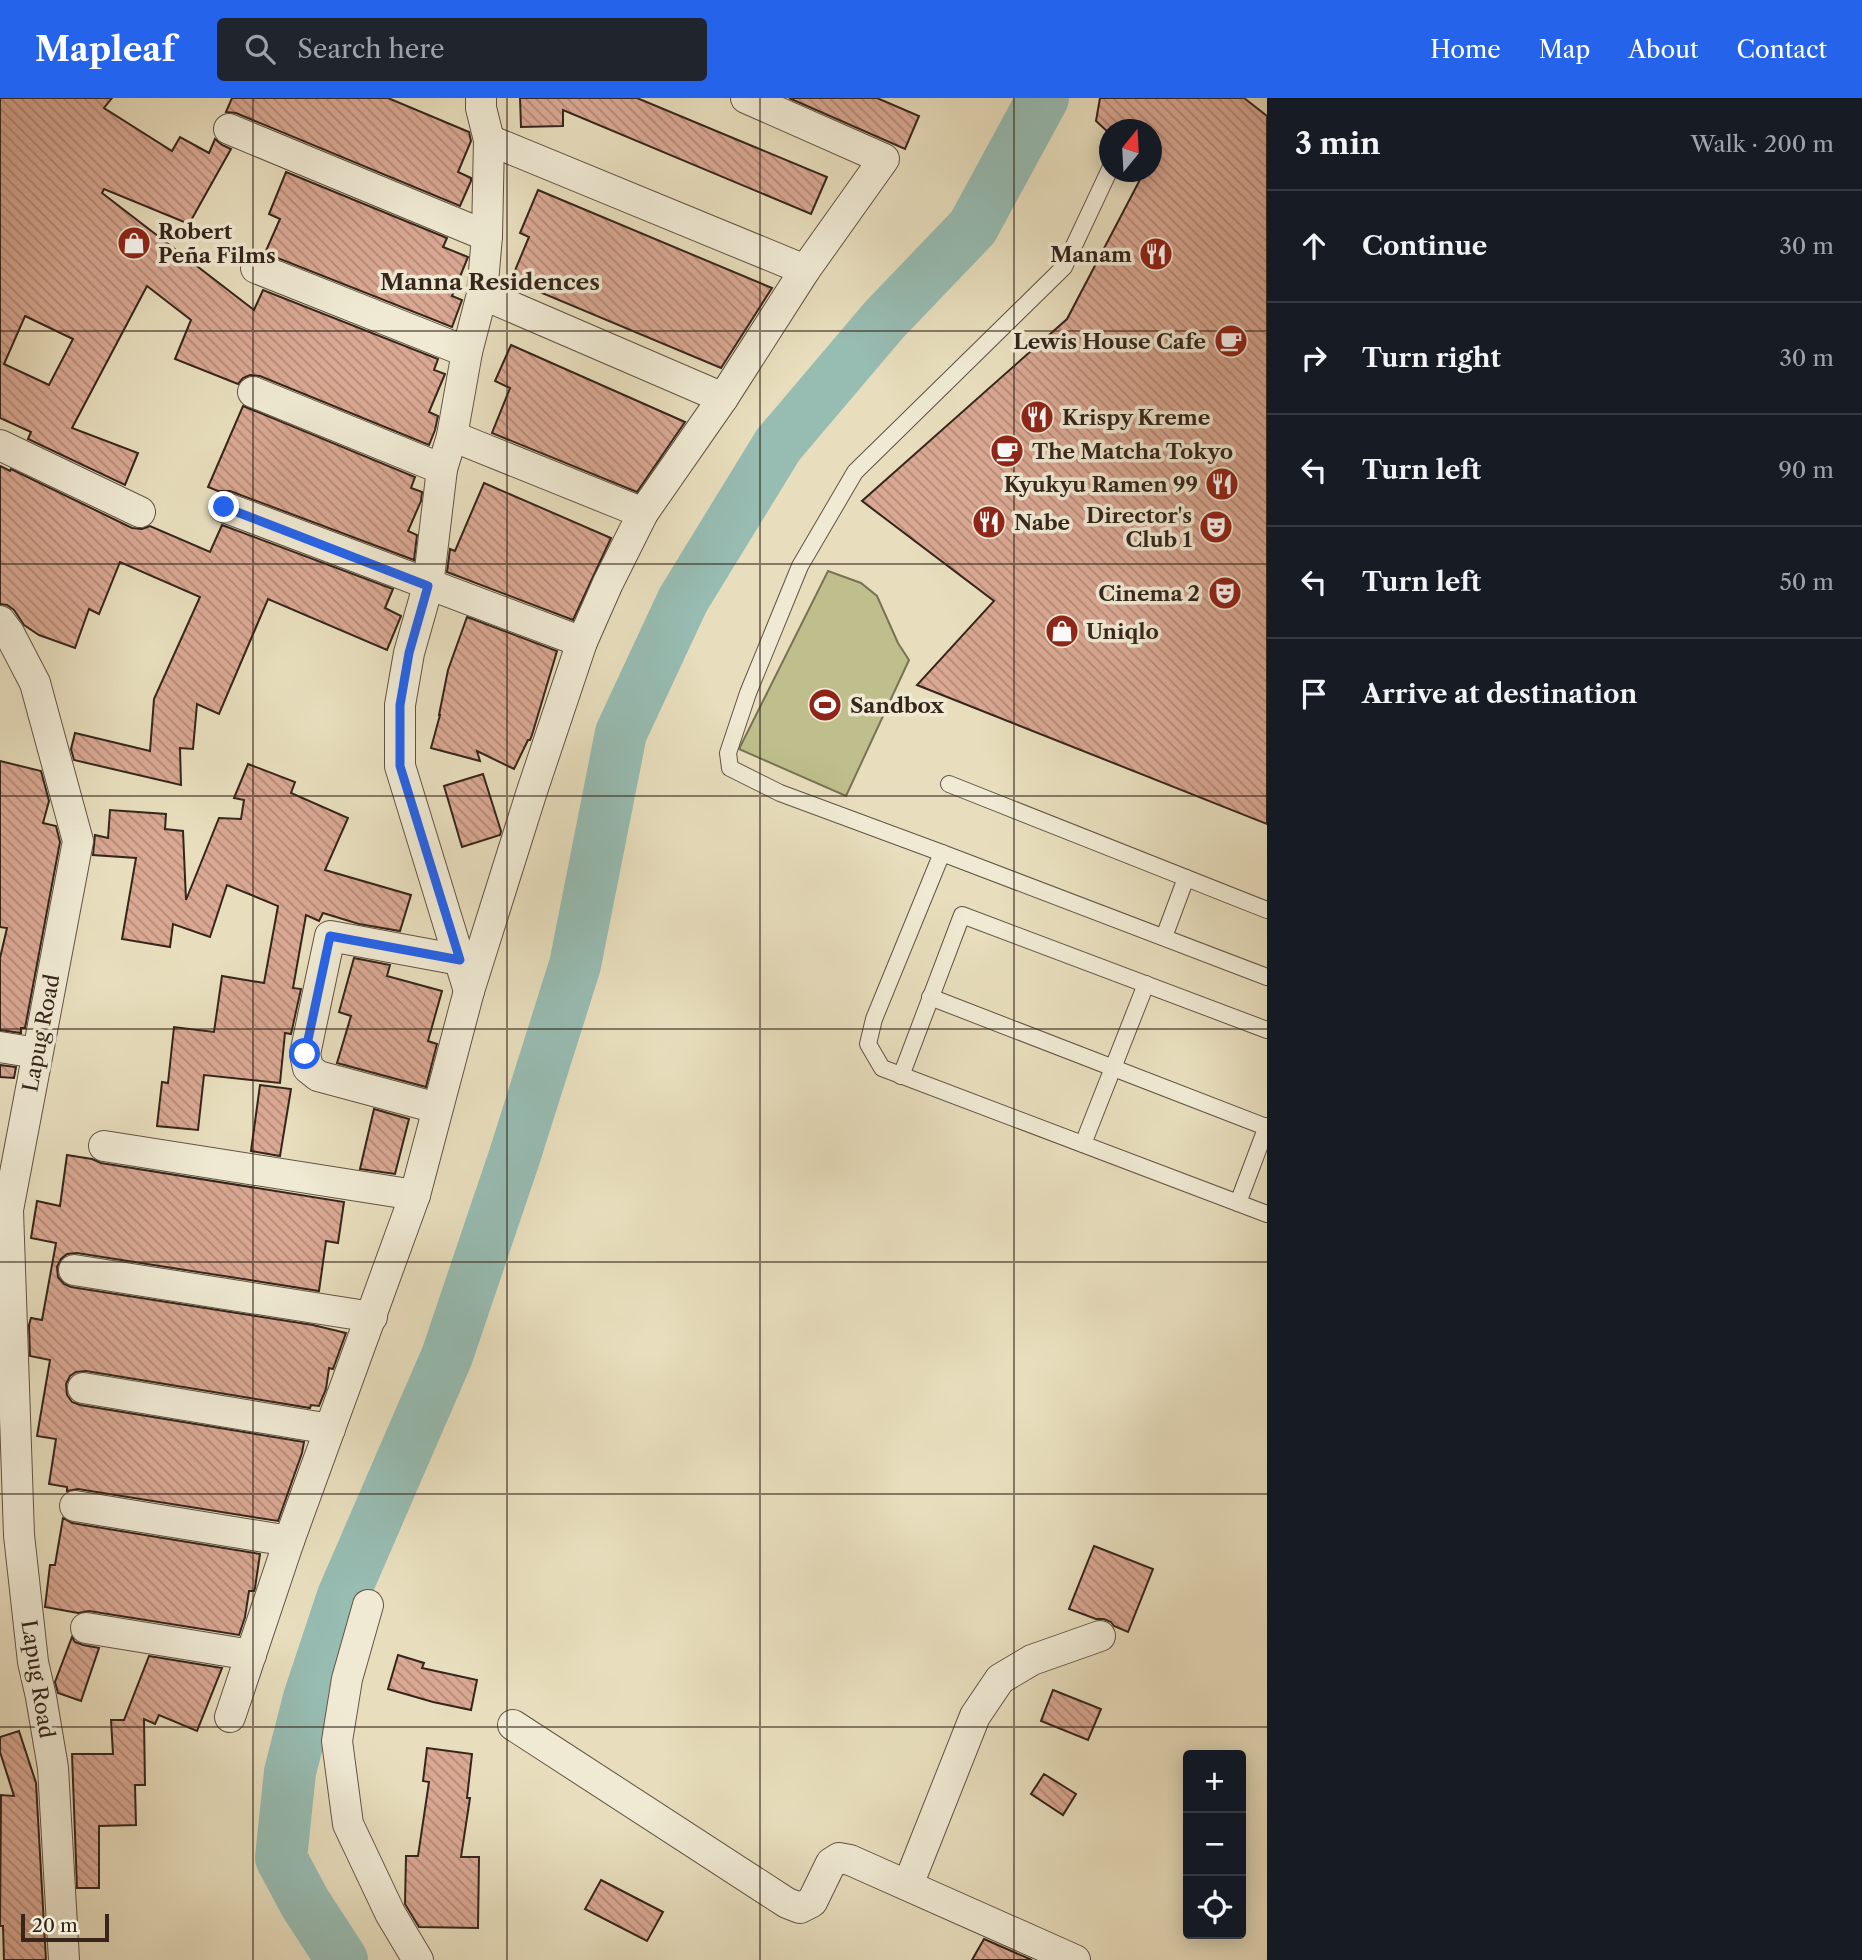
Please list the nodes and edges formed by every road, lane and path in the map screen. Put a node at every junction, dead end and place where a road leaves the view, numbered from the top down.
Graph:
1 (746, 98) edge
2 (473, 101) edge
3 (229, 129) dead end
4 (489, 140) junction
5 (1104, 182) edge
6 (487, 236) junction
7 (256, 268) dead end
8 (806, 270) junction
9 (482, 294) junction
10 (467, 352) junction
11 (253, 392) dead end
12 (723, 398) junction
13 (452, 436) junction
14 (0, 445) edge
15 (442, 469) junction
16 (224, 507) dead end
17 (140, 512) dead end
18 (643, 513) junction
19 (428, 586) junction
20 (0, 621) edge
21 (582, 642) junction
22 (949, 783) dead end
23 (943, 853) junction
24 (1186, 878) junction
25 (1267, 910) edge
26 (1164, 937) junction
27 (460, 960) junction
28 (1267, 977) edge
29 (1146, 984) junction
30 (469, 991) junction
31 (930, 997) junction
32 (1267, 1030) edge
33 (0, 1047) edge
34 (37, 1054) junction
35 (1113, 1068) junction
36 (901, 1076) junction
37 (437, 1108) junction
38 (1267, 1126) edge
39 (1083, 1144) junction
40 (104, 1146) dead end
41 (415, 1195) junction
42 (1238, 1203) junction
43 (1267, 1214) edge
44 (74, 1270) dead end
45 (372, 1317) junction
46 (83, 1388) dead end
47 (330, 1429) junction
48 (75, 1506) dead end
49 (289, 1541) junction
50 (368, 1605) dead end
51 (86, 1628) dead end
52 (1100, 1636) dead end
53 (251, 1655) junction
54 (230, 1717) dead end
55 (513, 1725) dead end
56 (908, 1885) junction
57 (64, 1960) edge
58 (418, 1960) edge
59 (1075, 1960) edge

1 - 8 street
2 - 4 street
3 - 6 street
4 - 6 street
4 - 8 street
5 - 23 lane
6 - 9 street
7 - 10 street
8 - 12 street
9 - 10 street
9 - 12 street
10 - 13 street
11 - 15 street
12 - 18 street
13 - 15 street
13 - 18 street
14 - 17 street
15 - 19 street
16 - 19 street
18 - 21 street
19 - 21 street
19 - 27 street
20 - 34 street, Lapug Road
21 - 30 street
22 - 24 lane
23 - 26 lane
23 - 36 lane
24 - 25 lane
24 - 26 lane
26 - 28 lane
27 - 30 street
27 - 37 street
29 - 31 lane
29 - 32 lane
29 - 35 lane
30 - 37 street
31 - 35 lane
31 - 36 lane
33 - 34 street
34 - 57 street, Lapug Road
35 - 38 lane
35 - 39 lane
36 - 39 lane
37 - 41 street
38 - 42 lane
39 - 42 lane
40 - 41 street
41 - 45 street
42 - 43 lane
44 - 45 street
45 - 47 street
46 - 47 street
47 - 49 street
48 - 49 street
49 - 53 street
50 - 58 street
51 - 53 street
52 - 56 street
53 - 54 street
55 - 56 street
56 - 59 street

